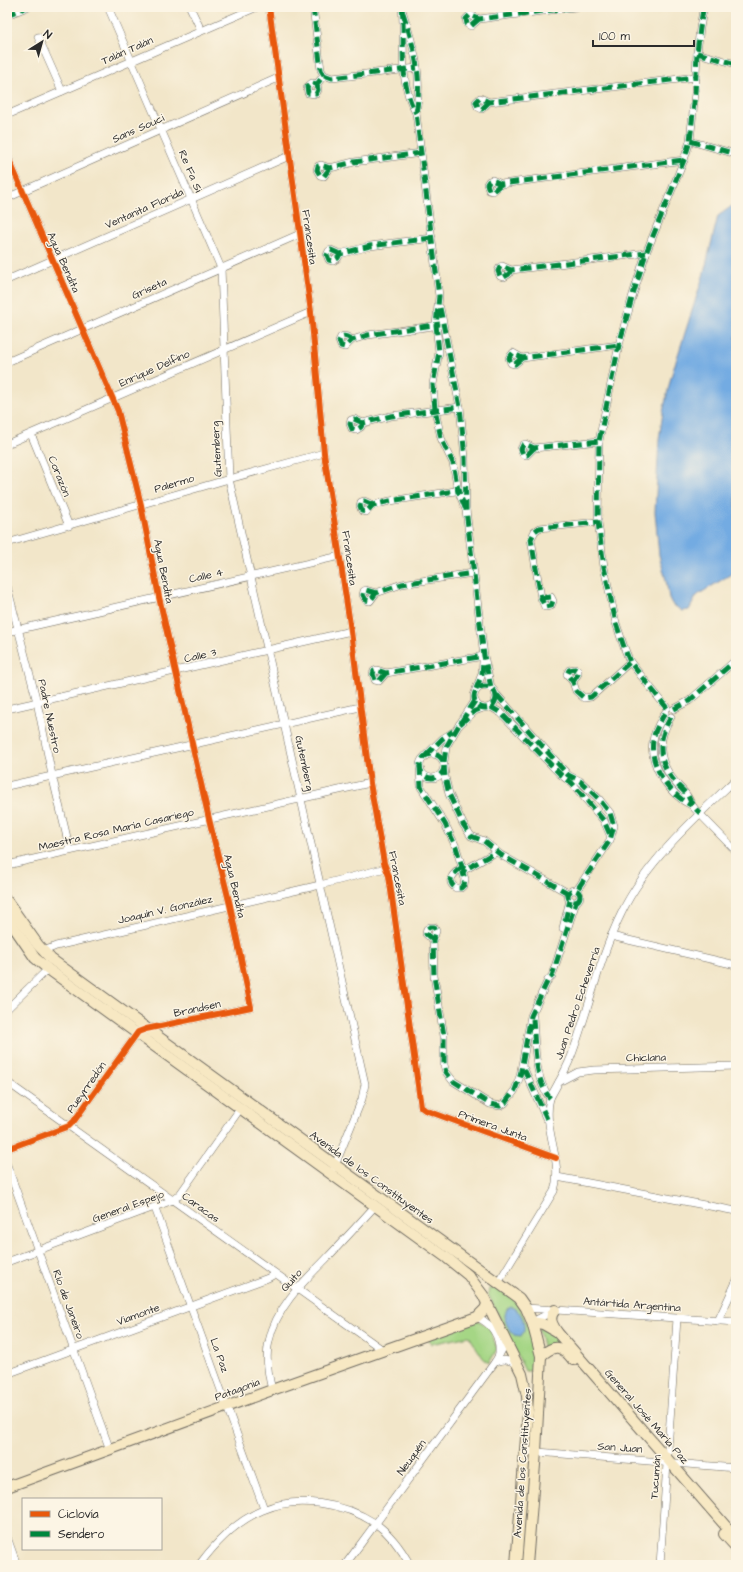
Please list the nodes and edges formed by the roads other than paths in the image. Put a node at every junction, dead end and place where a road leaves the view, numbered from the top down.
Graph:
1 (12, 7) edge
2 (24, 7) edge
3 (108, 7) edge
4 (190, 7) edge
5 (256, 7) edge
6 (269, 7) edge
7 (313, 7) edge
8 (576, 7) edge
9 (703, 8) edge
10 (7, 9) edge
11 (402, 10) edge
12 (7, 15) edge
13 (479, 19) dead end
14 (201, 30) junction
15 (38, 37) dead end
16 (697, 53) junction
17 (131, 61) junction
18 (736, 64) edge
19 (417, 68) junction
20 (403, 70) junction
21 (324, 75) junction
22 (696, 76) junction
23 (278, 78) junction
24 (317, 84) dead end
25 (62, 91) junction
26 (489, 102) dead end
27 (416, 113) junction
28 (7, 115) edge
29 (162, 130) junction
30 (690, 142) junction
31 (421, 153) junction
32 (736, 154) edge
33 (7, 155) edge
34 (289, 156) junction
35 (684, 160) junction
36 (330, 168) dead end
37 (501, 184) dead end
38 (23, 191) junction
39 (7, 198) edge
40 (191, 199) junction
41 (300, 234) junction
42 (432, 238) junction
43 (646, 253) junction
44 (340, 254) dead end
45 (52, 260) junction
46 (221, 268) junction
47 (511, 270) dead end
48 (7, 280) edge
49 (439, 304) junction
50 (311, 312) junction
51 (444, 324) junction
52 (436, 325) junction
53 (83, 329) junction
54 (352, 340) dead end
55 (619, 345) junction
56 (223, 349) junction
57 (522, 358) dead end
58 (7, 362) edge
59 (113, 398) junction
60 (460, 407) junction
61 (435, 410) junction
62 (363, 423) dead end
63 (31, 434) junction
64 (599, 441) junction
65 (7, 444) edge
66 (534, 448) dead end
67 (324, 453) junction
68 (229, 479) junction
69 (462, 490) junction
70 (141, 505) junction
71 (373, 505) dead end
72 (598, 522) junction
73 (69, 526) junction
74 (7, 543) edge
75 (340, 556) junction
76 (473, 573) junction
77 (250, 576) junction
78 (7, 586) edge
79 (376, 593) dead end
80 (158, 597) junction
81 (541, 598) dead end
82 (17, 629) junction
83 (351, 631) junction
84 (7, 632) edge
85 (267, 650) junction
86 (484, 656) junction
87 (736, 660) edge
88 (630, 662) junction
89 (176, 671) junction
90 (386, 673) dead end
91 (573, 682) dead end
92 (491, 687) junction
93 (476, 691) junction
94 (497, 695) junction
95 (37, 702) junction
96 (475, 702) junction
97 (360, 707) junction
98 (487, 707) junction
99 (7, 709) edge
100 (669, 711) junction
101 (285, 724) junction
102 (457, 728) junction
103 (736, 744) edge
104 (192, 745) junction
105 (736, 749) edge
106 (425, 756) junction
107 (444, 764) junction
108 (420, 766) junction
109 (52, 775) junction
110 (570, 778) junction
111 (736, 779) edge
112 (370, 783) junction
113 (7, 786) edge
114 (301, 798) junction
115 (700, 813) junction
116 (209, 819) junction
117 (70, 850) junction
118 (736, 851) edge
119 (496, 852) junction
120 (7, 865) edge
121 (386, 868) junction
122 (320, 885) junction
123 (577, 890) junction
124 (571, 898) junction
125 (7, 900) edge
126 (230, 906) junction
127 (7, 917) edge
128 (611, 936) junction
129 (433, 940) dead end
130 (44, 951) junction
131 (736, 965) edge
132 (48, 969) junction
133 (251, 1007) joint
134 (7, 1008) edge
135 (533, 1011) junction
136 (146, 1029) junction
137 (136, 1034) junction
138 (523, 1058) junction
139 (537, 1061) junction
140 (736, 1066) edge
141 (523, 1068) junction
142 (7, 1082) edge
143 (559, 1082) junction
144 (550, 1098) junction
145 (240, 1109) junction
146 (423, 1110) joint
147 (548, 1121) junction
148 (69, 1126) junction
149 (7, 1149) edge
150 (556, 1158) junction
151 (7, 1165) edge
152 (333, 1170) junction
153 (557, 1177) junction
154 (173, 1200) junction
155 (375, 1206) junction
156 (155, 1208) junction
157 (736, 1211) edge
158 (38, 1250) junction
159 (7, 1262) edge
160 (275, 1274) junction
161 (498, 1282) junction
162 (736, 1282) edge
163 (297, 1289) junction
164 (485, 1299) junction
165 (191, 1307) junction
166 (526, 1308) junction
167 (555, 1310) junction
168 (477, 1317) junction
169 (677, 1319) junction
170 (718, 1321) junction
171 (532, 1322) junction
172 (736, 1322) edge
173 (498, 1326) junction
174 (558, 1332) junction
175 (506, 1343) junction
176 (73, 1350) junction
177 (383, 1350) junction
178 (499, 1355) junction
179 (541, 1356) junction
180 (495, 1362) junction
181 (516, 1364) junction
182 (540, 1368) junction
183 (7, 1374) edge
184 (522, 1374) junction
185 (272, 1390) junction
186 (226, 1406) junction
187 (110, 1450) junction
188 (525, 1451) junction
189 (536, 1452) junction
190 (667, 1463) junction
191 (736, 1468) edge
192 (7, 1487) edge
193 (264, 1509) junction
194 (376, 1524) junction
195 (7, 1537) edge
196 (736, 1538) edge
197 (736, 1548) edge
198 (17, 1565) edge
199 (199, 1565) edge
200 (346, 1565) edge
201 (410, 1565) edge
202 (516, 1565) edge
203 (527, 1565) edge
204 (660, 1565) edge

1 - 10 street
2 - 12 street
3 - 17 street, Re Fa Si
4 - 14 street
5 - 14 street, Talán Talán
6 - 23 street, Francesita
7 - 21 street
8 - 13 street
9 - 16 street
11 - 19 street
11 - 20 street
14 - 17 street, Talán Talán
15 - 25 street
16 - 18 street
16 - 22 street
17 - 25 street, Talán Talán
17 - 29 street, Re Fa Si
19 - 20 street
19 - 27 street
20 - 21 street
20 - 27 street
21 - 24 street
22 - 26 street
22 - 30 street
23 - 29 street, Sans Souci
23 - 34 street, Francesita
25 - 28 street, Talán Talán
27 - 31 street
29 - 38 street, Sans Souci
29 - 40 street, Re Fa Si
30 - 32 street
30 - 35 street
31 - 36 street
31 - 42 street
33 - 38 street, Agua Bendita
34 - 40 street, Ventanita Florida
34 - 41 street, Francesita
35 - 37 street
35 - 43 street
38 - 39 street, Sans Souci
38 - 45 street, Agua Bendita
40 - 45 street, Ventanita Florida
40 - 46 street, Re Fa Si
41 - 46 street, Griseta
41 - 50 street, Francesita
42 - 44 street
42 - 49 street
43 - 47 street
43 - 55 street
45 - 48 street, Ventanita Florida
45 - 53 street, Agua Bendita
46 - 53 street, Griseta
46 - 56 street, Re Fa Si
49 - 51 street
49 - 52 street
50 - 56 street, Enrique Delfino
50 - 67 street, Francesita
51 - 52 street
51 - 60 street
52 - 54 street
52 - 61 street
53 - 58 street, Griseta
53 - 59 street, Agua Bendita
55 - 57 street
55 - 64 street
56 - 59 street, Enrique Delfino
56 - 68 street, Gutemberg
59 - 63 street, Enrique Delfino
59 - 70 street, Agua Bendita
60 - 61 street
60 - 69 street
61 - 62 street
61 - 69 street
63 - 65 street, Enrique Delfino
63 - 73 street, Corazón
64 - 66 street
64 - 72 street
67 - 68 street, Palermo
67 - 75 street, Francesita
68 - 70 street, Palermo
68 - 77 street, Gutemberg
69 - 71 street
69 - 76 street
70 - 73 street, Palermo
70 - 80 street, Agua Bendita
72 - 81 street
72 - 88 street
73 - 74 street, Palermo
75 - 77 street, Calle 4
75 - 83 street, Francesita
76 - 79 street
76 - 86 street
77 - 80 street, Calle 4
77 - 85 street, Gutemberg
78 - 82 street, Padre Nuestro
80 - 82 street, Calle 4
80 - 89 street, Agua Bendita
82 - 84 street, Calle 4
82 - 95 street, Padre Nuestro
83 - 85 street, Calle 3
83 - 97 street, Francesita
85 - 89 street, Calle 3
85 - 101 street, Gutemberg
86 - 90 street
86 - 92 street
86 - 93 street
87 - 100 street
88 - 91 street
88 - 100 street
89 - 95 street, Calle 3
89 - 104 street, Agua Bendita
92 - 93 street
92 - 94 street
93 - 96 street
94 - 98 street
94 - 110 street
95 - 99 street, Calle 3
95 - 109 street, Padre Nuestro
96 - 98 street
96 - 102 street
97 - 101 street
97 - 112 street, Francesita
98 - 102 street
98 - 110 street
100 - 115 street
101 - 104 street
101 - 114 street, Gutemberg
102 - 106 street
102 - 107 street
103 - 105 street
104 - 109 street
104 - 116 street, Agua Bendita
106 - 107 street
106 - 108 street
107 - 108 street
107 - 119 street
108 - 119 street
109 - 113 street
109 - 117 street, Padre Nuestro
110 - 123 street
111 - 115 street, Juan Pedro Echeverría
112 - 114 street, Maestra Rosa María Casariego
112 - 121 street, Francesita
114 - 116 street, Maestra Rosa María Casariego
114 - 122 street, Gutemberg
115 - 118 street
115 - 128 street, Juan Pedro Echeverría
116 - 117 street, Maestra Rosa María Casariego
116 - 126 street, Agua Bendita
117 - 120 street, Maestra Rosa María Casariego
119 - 124 street
121 - 122 street, Joaquín V. González
121 - 146 street, Francesita
122 - 126 street, Joaquín V. González
122 - 152 street, Gutemberg
123 - 124 street
123 - 124 street
124 - 135 street
125 - 130 main road, Avenida de los Constituyentes
126 - 130 street, Joaquín V. González
126 - 133 street, Agua Bendita
127 - 132 main road, Avenida de los Constituyentes
128 - 131 street
128 - 143 street, Juan Pedro Echeverría
129 - 141 street
130 - 136 main road, Avenida de los Constituyentes
132 - 134 street
132 - 137 main road, Avenida de los Constituyentes
133 - 136 street, Brandsen
135 - 138 street
135 - 139 street
136 - 137 street, Pueyrredón
136 - 152 main road, Avenida de los Constituyentes
137 - 145 main road, Avenida de los Constituyentes
137 - 148 street, Pueyrredón
138 - 139 street
138 - 141 street
139 - 141 street
139 - 144 street
140 - 143 street, Chiclana
141 - 147 street
142 - 148 street, Caracas
143 - 144 street, Juan Pedro Echeverría
144 - 147 street, Juan Pedro Echeverría
145 - 152 main road, Avenida de los Constituyentes
145 - 154 street, General Espejo
146 - 150 street, Primera Junta
147 - 150 street, Juan Pedro Echeverría
148 - 149 street, Pueyrredón
148 - 154 street, Caracas
150 - 153 street, Juan Pedro Echeverría
151 - 158 street, Río de Janeiro
152 - 155 main road, Avenida de los Constituyentes
152 - 161 main road, Avenida de los Constituyentes
153 - 157 street
153 - 161 street, Juan Pedro Echeverría
154 - 156 street, General Espejo
154 - 160 street, Caracas
155 - 163 street, Quito
155 - 164 main road, Avenida de los Constituyentes
156 - 158 street, General Espejo
156 - 165 street, La Paz
158 - 159 street, General Espejo
158 - 176 street, Río de Janeiro
160 - 163 street, Caracas
160 - 165 street, Viamonte
161 - 164 main road
161 - 166 main road, Avenida de los Constituyentes
162 - 170 street
163 - 177 street, Caracas
163 - 185 street, Quito
164 - 168 main road
164 - 173 main road, Avenida de los Constituyentes
165 - 176 street, Viamonte
165 - 186 street, La Paz
166 - 167 street, Antártida Argentina
166 - 171 main road, Avenida de los Constituyentes
167 - 169 street, Antártida Argentina
167 - 171 street
167 - 174 main road
168 - 173 main road
168 - 177 main road, Patagonia
168 - 178 street
169 - 170 street, Antártida Argentina
169 - 190 street, Tucumán
170 - 172 street, Antártida Argentina
171 - 174 main road, General José María Paz
171 - 179 main road, Avenida de los Constituyentes
173 - 175 main road, Avenida de los Constituyentes
174 - 190 main road, General José María Paz
175 - 178 street, Neuquén
175 - 181 main road, Avenida de los Constituyentes
176 - 183 street, Viamonte
176 - 187 street, Río de Janeiro
177 - 185 main road, Patagonia
178 - 180 street, Neuquén
179 - 182 main road, Avenida de los Constituyentes
179 - 190 main road, General José María Paz
180 - 181 street
180 - 194 street, Neuquén
181 - 184 main road, Avenida de los Constituyentes
182 - 184 main road
182 - 189 main road, Avenida de los Constituyentes
184 - 188 main road, Avenida de los Constituyentes
185 - 186 main road, Patagonia
186 - 187 main road, Patagonia
186 - 193 street, La Paz
187 - 192 main road, Patagonia
188 - 189 street, San Juan
188 - 202 main road, Avenida de los Constituyentes
189 - 190 street, San Juan
189 - 203 main road, Avenida de los Constituyentes
190 - 191 street, San Juan
190 - 196 main road, General José María Paz
190 - 197 main road, General José María Paz
190 - 204 street, Tucumán
193 - 194 street
193 - 199 street
194 - 200 street, Neuquén
194 - 201 street
195 - 198 street

